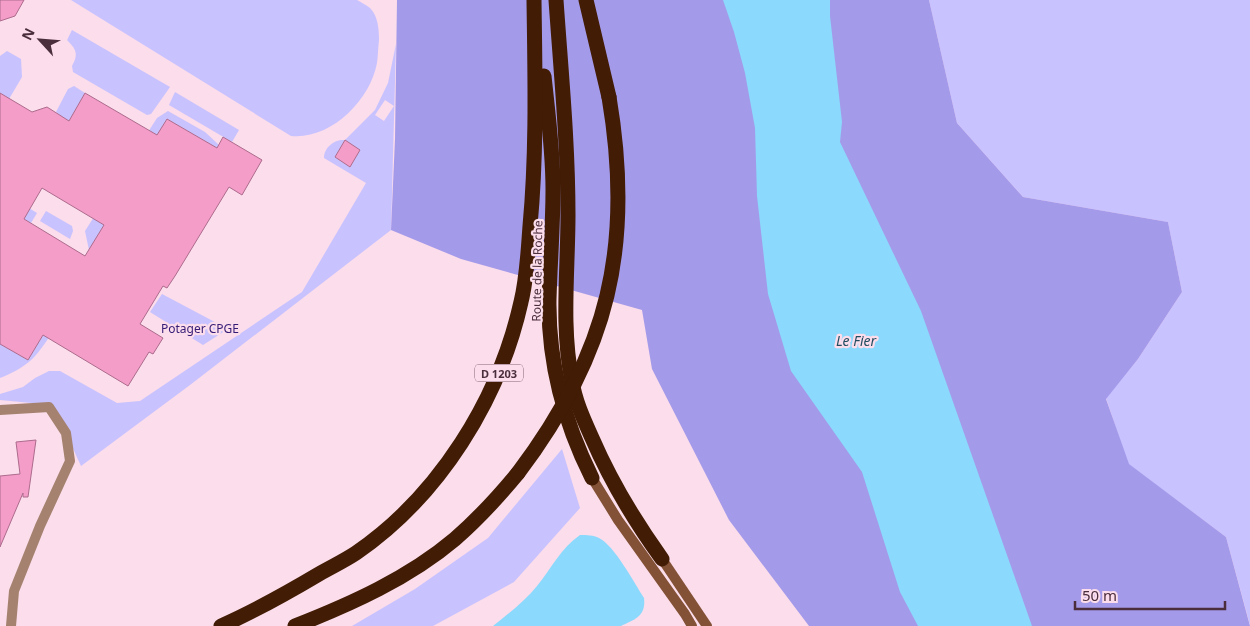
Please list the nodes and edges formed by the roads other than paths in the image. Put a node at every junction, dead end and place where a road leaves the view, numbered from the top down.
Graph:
1 (534, 0) edge
2 (556, 0) edge
3 (586, 0) edge
4 (0, 410) edge
5 (592, 478) joint
6 (662, 559) joint
7 (12, 626) edge
8 (221, 626) edge
9 (295, 626) edge
10 (692, 626) edge
11 (707, 626) edge

1 - 5 highway, Route de la Roche / D 1203
1 - 8 highway, D 1203
2 - 6 highway
3 - 9 highway, bridge
4 - 7 street
5 - 10 main road, Route de la Roche / D 1203
6 - 11 main road

